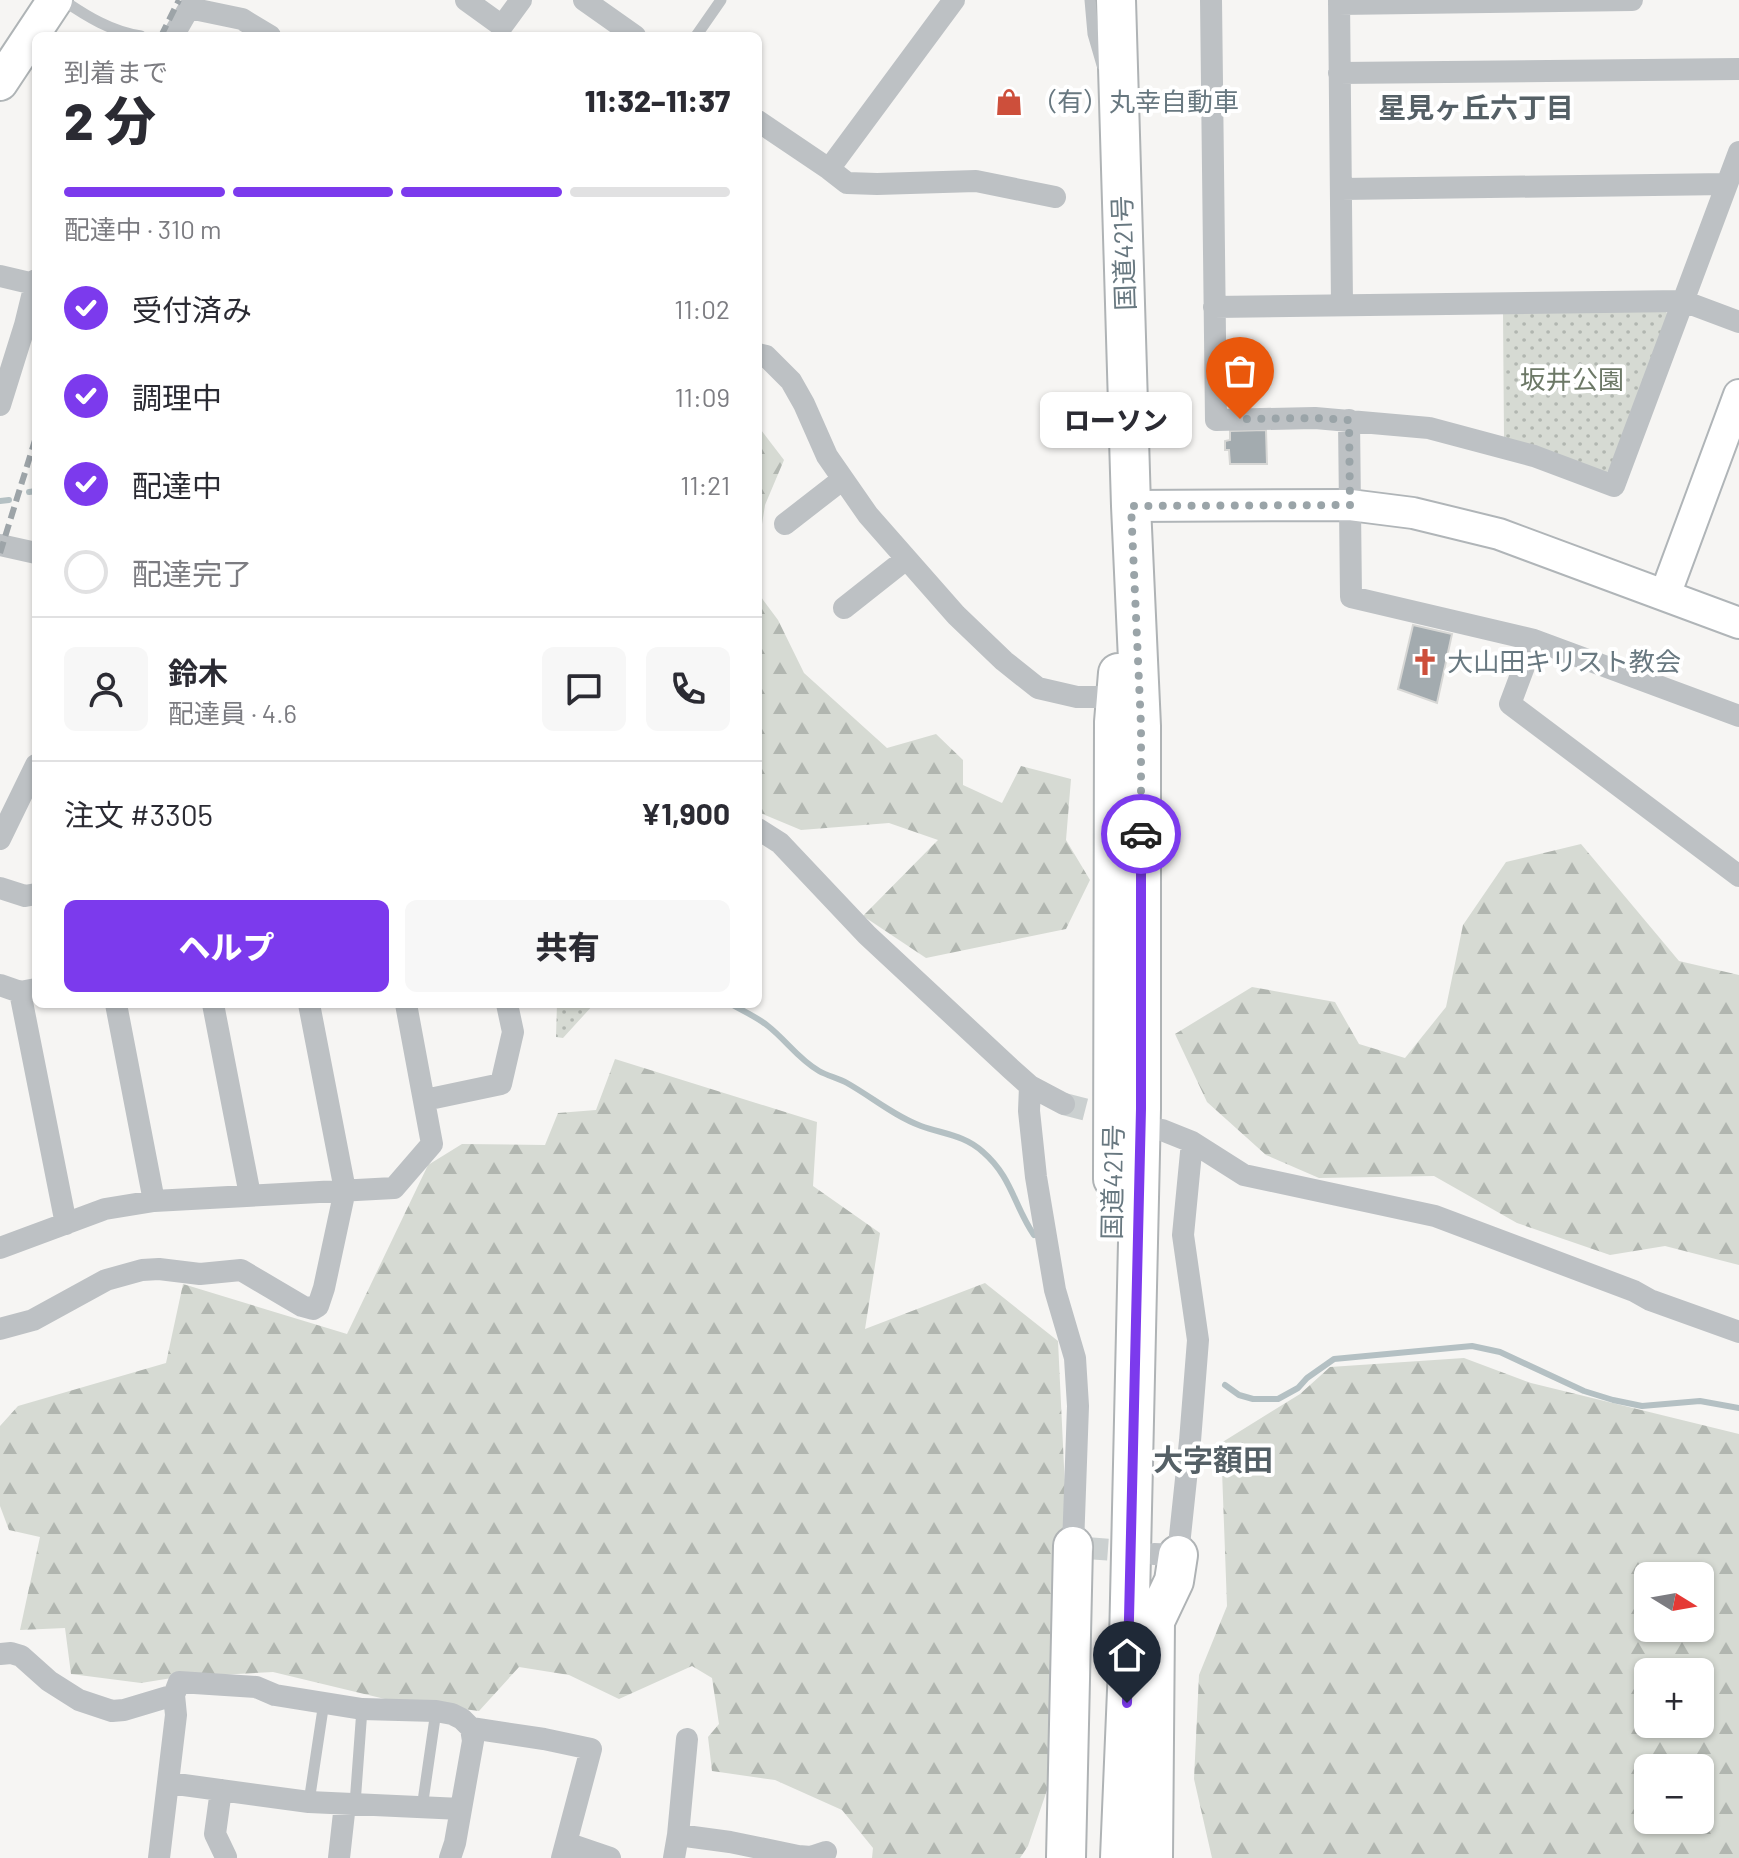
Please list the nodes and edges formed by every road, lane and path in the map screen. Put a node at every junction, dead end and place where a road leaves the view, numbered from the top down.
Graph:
1 (55, 0) edge
2 (63, 0) edge
3 (466, 0) edge
4 (521, 0) edge
5 (584, 0) edge
6 (721, 0) edge
7 (954, 0) edge
8 (1090, 0) edge
9 (1116, 0) edge
10 (1211, 0) edge
11 (1632, 0) edge
12 (1339, 2) edge
13 (34, 32) edge
14 (125, 32) edge
15 (175, 32) edge
16 (263, 32) edge
17 (629, 32) edge
18 (699, 32) edge
19 (32, 35) edge
20 (1739, 69) edge
21 (1339, 73) junction
22 (0, 83) edge
23 (1120, 122) junction
24 (762, 124) edge
25 (1739, 152) edge
26 (829, 169) junction
27 (1727, 184) junction
28 (1341, 189) junction
29 (1055, 197) dead end
30 (0, 276) edge
31 (32, 281) edge
32 (32, 295) edge
33 (1683, 301) junction
34 (1342, 305) junction
35 (1214, 307) junction
36 (1739, 322) edge
37 (762, 355) edge
38 (1739, 395) edge
39 (0, 405) edge
40 (1349, 420) junction
41 (843, 479) junction
42 (1350, 505) junction
43 (1131, 506) junction
44 (785, 524) dead end
45 (0, 545) edge
46 (32, 552) edge
47 (906, 559) junction
48 (1665, 595) junction
49 (844, 608) dead end
50 (1739, 623) edge
51 (1534, 640) junction
52 (1116, 697) junction
53 (1739, 716) edge
54 (28, 800) edge
55 (762, 832) edge
56 (0, 839) edge
57 (1739, 876) edge
58 (0, 888) edge
59 (32, 895) edge
60 (19, 989) edge
61 (117, 1008) edge
62 (214, 1008) edge
63 (310, 1008) edge
64 (407, 1008) edge
65 (508, 1008) edge
66 (1030, 1086) junction
67 (425, 1100) junction
68 (1064, 1104) tunnel mouth
69 (1162, 1130) dead end
70 (1192, 1142) junction
71 (345, 1190) junction
72 (250, 1195) junction
73 (154, 1201) junction
74 (66, 1224) junction
75 (0, 1248) edge
76 (0, 1329) edge
77 (1739, 1332) edge
78 (1079, 1547) joint
79 (1166, 1554) joint
80 (0, 1654) edge
81 (174, 1695) junction
82 (324, 1702) junction
83 (362, 1709) junction
84 (436, 1711) junction
85 (471, 1728) junction
86 (687, 1739) dead end
87 (169, 1783) junction
88 (221, 1790) junction
89 (309, 1802) junction
90 (350, 1804) junction
91 (422, 1808) junction
92 (461, 1809) junction
93 (678, 1835) junction
94 (564, 1850) edge
95 (826, 1852) dead end
96 (226, 1857) edge
97 (1121, 1857) edge
98 (159, 1858) edge
99 (339, 1858) edge
100 (450, 1858) edge
101 (610, 1858) edge
102 (674, 1858) edge
103 (1066, 1858) edge

1 - 13 main road
2 - 14 lane
3 - 4 street
5 - 17 street
6 - 18 lane
7 - 26 street
8 - 23 lane
9 - 23 highway, 国道421号
10 - 35 street
11 - 12 street
12 - 21 street
15 - 16 street
19 - 22 main road
20 - 21 street
21 - 28 street
23 - 43 highway, 国道421号
24 - 26 street
25 - 27 street
26 - 29 street
27 - 28 street
27 - 33 street
28 - 34 street
30 - 31 street
32 - 39 street
33 - 34 street
33 - 36 street
33 - 40 street
34 - 35 street
35 - 40 street
37 - 41 street
38 - 48 street
40 - 42 street
41 - 44 street
41 - 47 street
42 - 43 street
42 - 48 street
42 - 51 street
43 - 52 highway, 国道421号
43 - 97 highway, 国道421号
45 - 46 street
47 - 49 street
47 - 52 street
48 - 50 street
51 - 53 street
51 - 57 street
52 - 97 highway, 国道421号
54 - 56 street
55 - 66 street
58 - 59 street
60 - 74 street
61 - 73 street
62 - 72 street
63 - 71 street
64 - 67 street
65 - 67 street
66 - 68 street
66 - 78 street
67 - 71 street
69 - 70 street
70 - 77 street
70 - 79 street
71 - 72 street
71 - 76 street
72 - 73 street
73 - 74 street
74 - 75 street
78 - 103 highway
79 - 97 highway
80 - 81 street
81 - 82 street
81 - 87 street
82 - 83 street
82 - 89 lane
83 - 84 street
83 - 90 lane
84 - 85 street
84 - 91 lane
85 - 92 street
85 - 94 street
86 - 93 street
87 - 88 street
87 - 98 street
88 - 89 street
88 - 96 street
89 - 90 street
90 - 91 street
90 - 99 street
91 - 92 street
92 - 100 street
93 - 95 street
93 - 102 street
94 - 101 street

